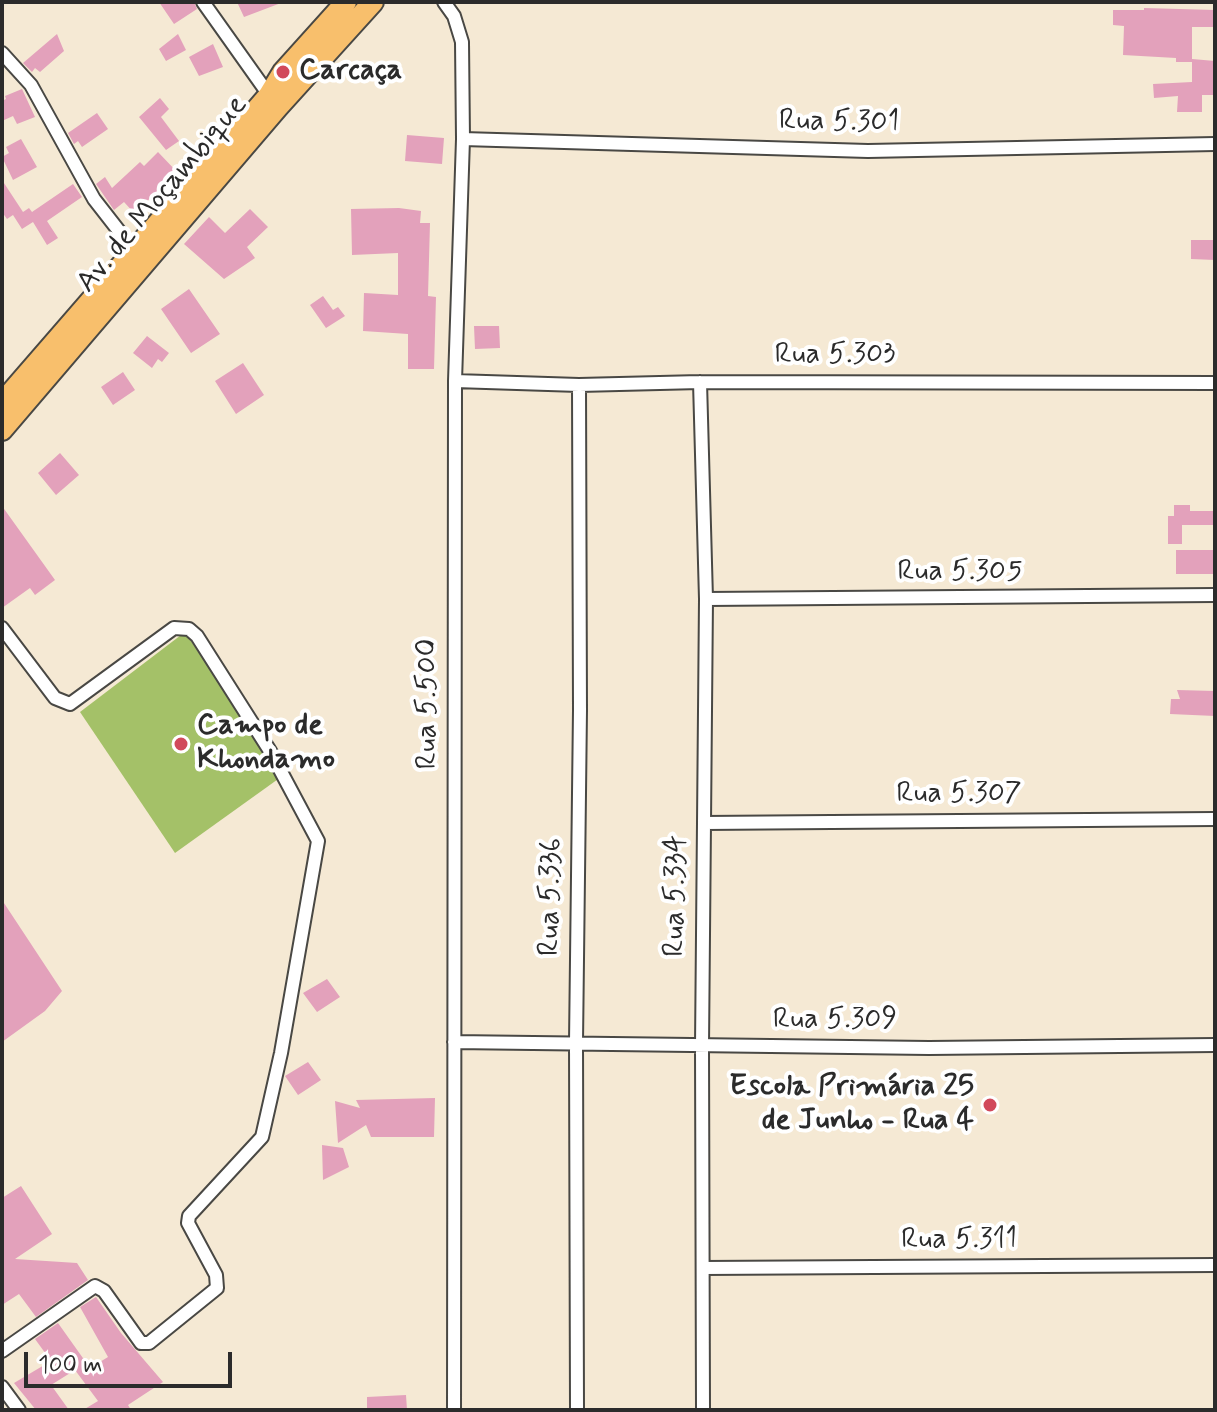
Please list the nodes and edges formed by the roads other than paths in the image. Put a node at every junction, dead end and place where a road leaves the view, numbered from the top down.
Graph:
1 (203, 2) edge
2 (346, 2) edge
3 (373, 2) edge
4 (444, 2) edge
5 (2, 53) edge
6 (269, 95) junction
7 (463, 139) junction
8 (1215, 144) edge
9 (133, 249) junction
10 (455, 381) junction
11 (700, 382) junction
12 (1215, 383) edge
13 (579, 385) junction
14 (2, 403) edge
15 (2, 430) edge
16 (1215, 595) edge
17 (706, 599) junction
18 (2, 628) edge
19 (1215, 819) edge
20 (704, 823) junction
21 (454, 1042) junction
22 (576, 1042) junction
23 (1215, 1045) edge
24 (702, 1046) junction
25 (1215, 1265) edge
26 (703, 1268) junction
27 (2, 1351) edge
28 (2, 1387) edge
29 (19, 1410) edge
30 (454, 1410) edge
31 (577, 1410) edge
32 (703, 1410) edge

1 - 6 street
2 - 6 highway, Av. de Moçambique
3 - 15 highway, Av. de Moçambique
4 - 7 street, Rua 5.500
5 - 9 street
6 - 9 highway, Av. de Moçambique
7 - 8 street, Rua 5.301
7 - 10 street, Rua 5.500
9 - 14 highway, Av. de Moçambique
10 - 13 street, Rua 5.303
10 - 21 street, Rua 5.500
11 - 12 street, Rua 5.303
11 - 13 street, Rua 5.303
11 - 17 street, Rua 5.334
13 - 22 street, Rua 5.336
16 - 17 street, Rua 5.305
17 - 20 street, Rua 5.334
18 - 27 street
19 - 20 street, Rua 5.307
20 - 24 street, Rua 5.334
21 - 22 street, Rua 5.309
21 - 30 street, Rua 5.500
22 - 24 street, Rua 5.309
22 - 31 street, Rua 5.336
23 - 24 street, Rua 5.309
24 - 26 street, Rua 5.334
25 - 26 street, Rua 5.311
26 - 32 street, Rua 5.334
28 - 29 street

